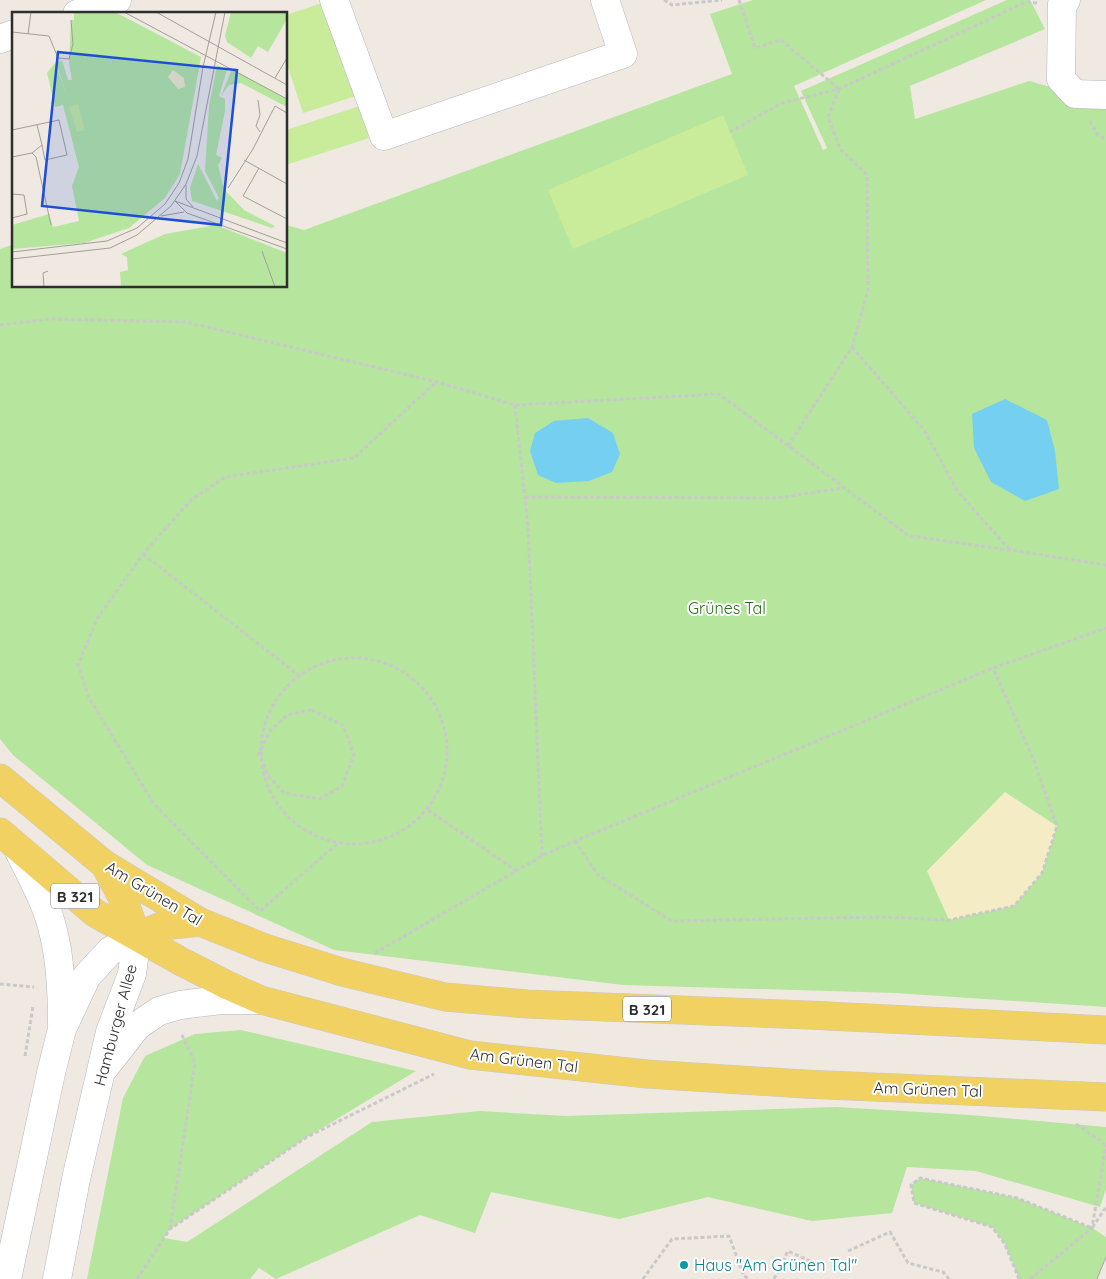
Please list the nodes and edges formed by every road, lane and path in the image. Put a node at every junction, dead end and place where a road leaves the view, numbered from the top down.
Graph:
1 (117, 0) edge
2 (334, 0) edge
3 (605, 0) edge
4 (664, 0) edge
5 (722, 0) edge
6 (738, 0) edge
7 (1064, 2) edge
8 (83, 12) edge
9 (840, 90) junction
10 (1106, 95) edge
11 (730, 132) dead end
12 (0, 325) edge
13 (852, 347) junction
14 (437, 382) junction
15 (515, 405) junction
16 (788, 446) junction
17 (844, 488) junction
18 (525, 498) junction
19 (1010, 550) junction
20 (143, 554) junction
21 (1106, 565) edge
22 (1106, 628) edge
23 (993, 668) junction
24 (301, 677) junction
25 (259, 754) junction
26 (0, 778) edge
27 (428, 810) junction
28 (9, 840) edge
29 (575, 841) junction
30 (337, 844) junction
31 (542, 856) junction
32 (104, 864) junction
33 (516, 871) junction
34 (200, 922) junction
35 (137, 936) junction
36 (342, 972) junction
37 (261, 1000) junction
38 (62, 1029) junction
39 (179, 1030) dead end
40 (1106, 1030) edge
41 (470, 1055) junction
42 (102, 1073) junction
43 (1106, 1097) edge
44 (1106, 1144) edge
45 (1106, 1207) edge
46 (1092, 1228) junction
47 (170, 1229) junction
48 (848, 1251) dead end
49 (821, 1266) dead end
50 (7, 1279) edge
51 (57, 1279) edge
52 (137, 1279) edge
53 (643, 1279) edge
54 (750, 1279) edge
55 (774, 1279) edge
56 (949, 1279) edge
57 (1019, 1279) edge
58 (1030, 1279) edge

1 - 8 street
2 - 3 street
4 - 5 path
6 - 9 path
7 - 9 path
7 - 10 street
9 - 11 path
9 - 13 path
12 - 14 path
13 - 16 path
13 - 19 path
14 - 15 path
14 - 20 path
15 - 16 path
15 - 18 path
16 - 17 path
17 - 18 path
17 - 19 path
18 - 31 path
19 - 21 path
20 - 24 path
20 - 30 path
22 - 23 path
23 - 29 path
23 - 29 path
24 - 25 path
24 - 27 path
25 - 25 path
25 - 30 path
26 - 32 main road, Am Grünen Tal / B 321
27 - 30 path
27 - 33 path
28 - 35 main road, Am Grünen Tal / B 321
28 - 38 street
29 - 31 path
31 - 33 path
32 - 34 main road, Am Grünen Tal / B 321
32 - 35 main road
33 - 36 path
34 - 35 main road
34 - 36 main road, Am Grünen Tal / B 321
35 - 37 main road, Am Grünen Tal / B 321
35 - 38 street, Hamburger Allee
35 - 42 street, Hamburger Allee
36 - 40 main road, Am Grünen Tal / B 321
37 - 41 main road, Am Grünen Tal / B 321
37 - 42 street
38 - 50 street, Hamburger Allee
39 - 47 path
41 - 43 main road, Am Grünen Tal / B 321
41 - 47 path
42 - 51 street, Hamburger Allee
44 - 46 path
45 - 46 path
46 - 57 path
46 - 58 path
47 - 52 path
48 - 56 path
49 - 55 path
53 - 54 path

